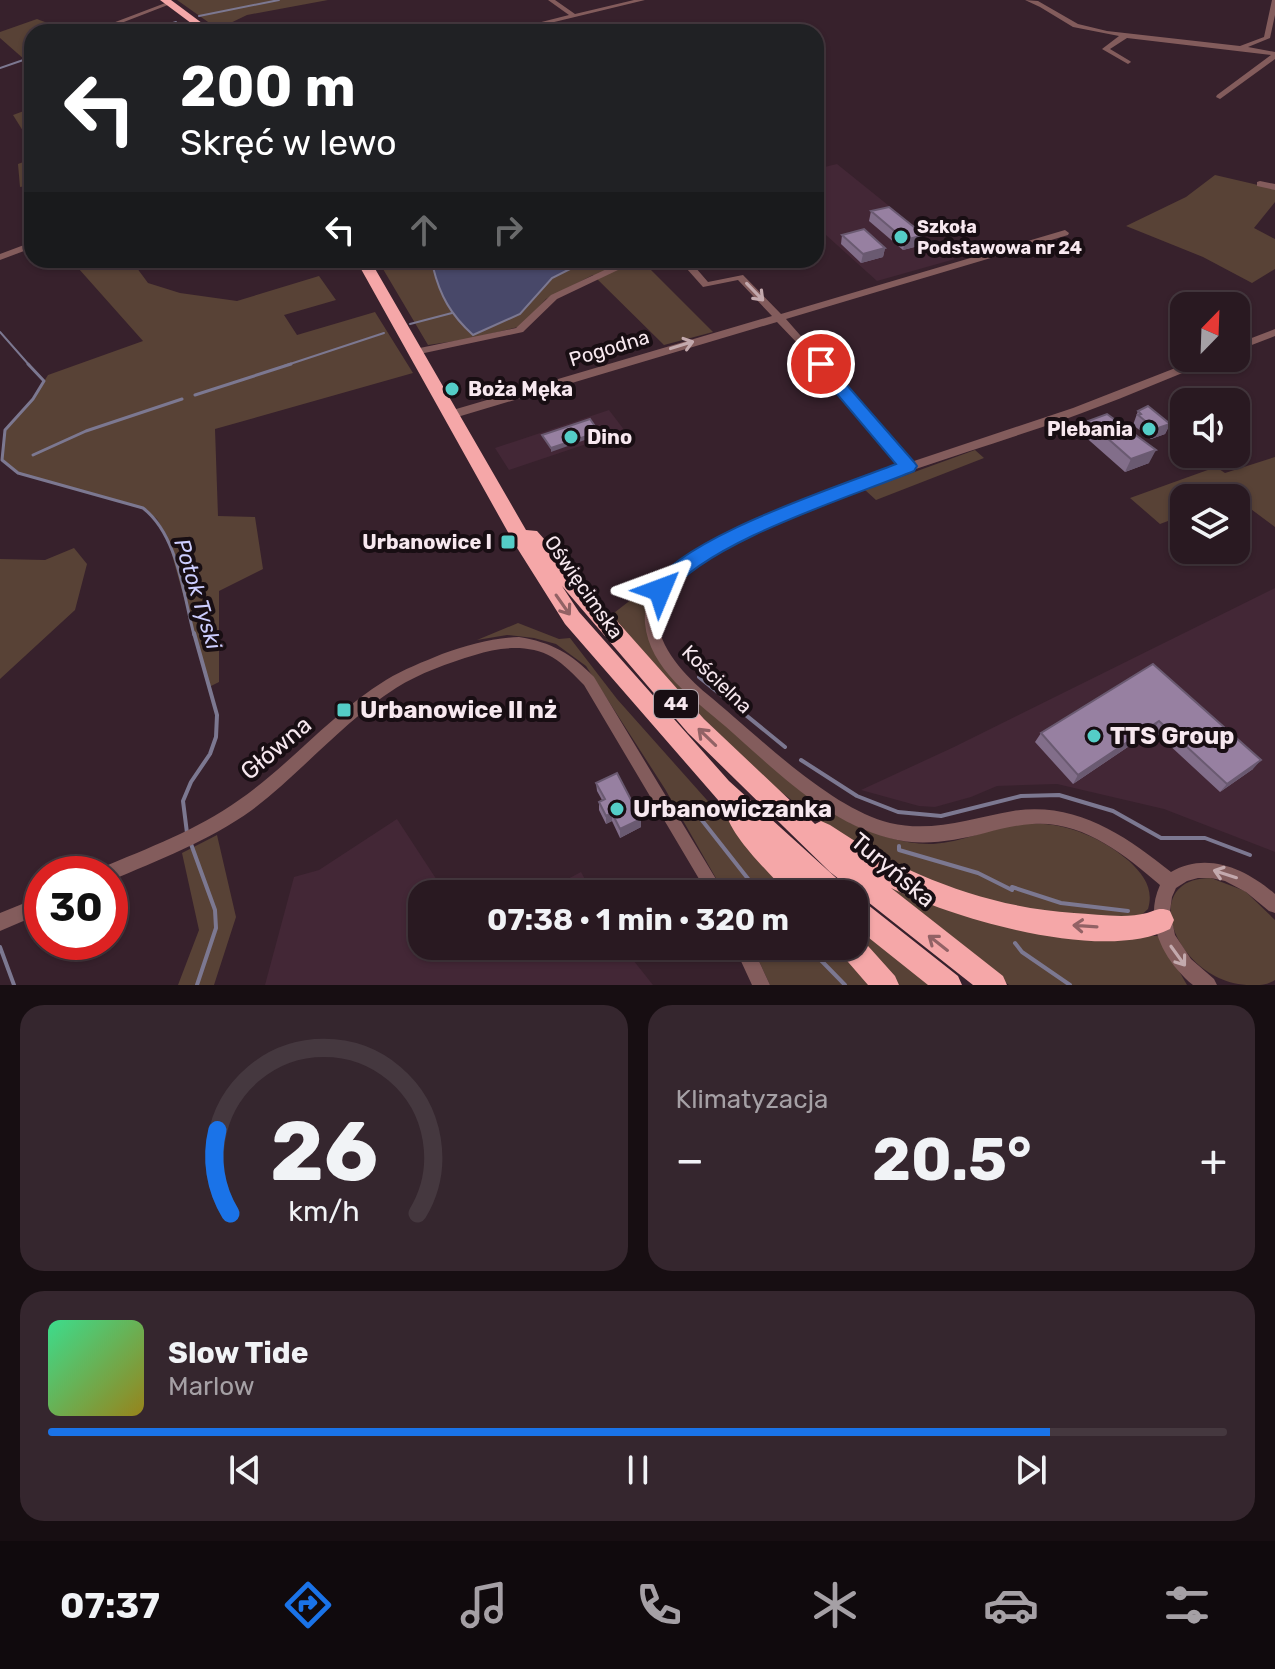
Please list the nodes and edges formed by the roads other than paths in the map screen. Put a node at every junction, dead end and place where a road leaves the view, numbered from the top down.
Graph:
1 (551, 0) edge
2 (642, 0) edge
3 (1028, 0) edge
4 (1275, 0) edge
5 (168, 2) edge
6 (573, 15) junction
7 (112, 24) edge
8 (198, 24) edge
9 (537, 24) edge
10 (1126, 35) junction
11 (1242, 47) junction
12 (1275, 55) edge
13 (1128, 62) dead end
14 (1220, 97) dead end
15 (1260, 184) dead end
16 (1275, 187) edge
17 (1065, 233) dead end
18 (24, 248) edge
19 (0, 257) edge
20 (368, 268) edge
21 (617, 268) edge
22 (691, 268) edge
23 (778, 316) junction
24 (1275, 332) edge
25 (1250, 342) edge
26 (415, 352) junction
27 (1176, 372) edge
28 (450, 415) junction
29 (908, 466) junction
30 (511, 516) junction
31 (721, 789) junction
32 (763, 791) junction
33 (128, 864) edge
34 (709, 880) edge
35 (792, 880) edge
36 (820, 880) edge
37 (1170, 882) junction
38 (1275, 905) edge
39 (24, 912) edge
40 (1161, 920) junction
41 (868, 921) edge
42 (0, 922) edge
43 (749, 960) edge
44 (864, 960) edge
45 (761, 985) edge
46 (886, 985) edge
47 (949, 985) edge
48 (994, 985) edge
49 (1208, 985) edge

1 - 6 street
2 - 6 street
3 - 10 street
4 - 11 street
5 - 7 street
5 - 8 highway
6 - 9 street
10 - 11 street
10 - 13 street
11 - 12 street
12 - 14 street
15 - 16 street
17 - 23 street, Pogodna
18 - 19 street
20 - 26 highway, Oświęcimska / 44
21 - 26 street
22 -> 23 street
28 -> 23 street, Pogodna
23 - 29 street
24 - 25 street
26 - 28 highway, Oświęcimska / 44
27 - 29 street, Kościelna
28 - 30 highway, Oświęcimska / 44
29 - 37 street, Kościelna
30 -> 31 highway, Oświęcimska / 44
32 -> 30 highway, Oświęcimska / 44
31 - 35 highway
31 - 36 highway, 44
40 -> 32 highway
48 -> 32 highway, Turyńska / 44
33 - 34 street, Główna
38 -> 37 street
37 - 40 street
39 - 42 street
40 -> 49 street
41 - 47 highway
43 - 45 street
44 - 46 highway

